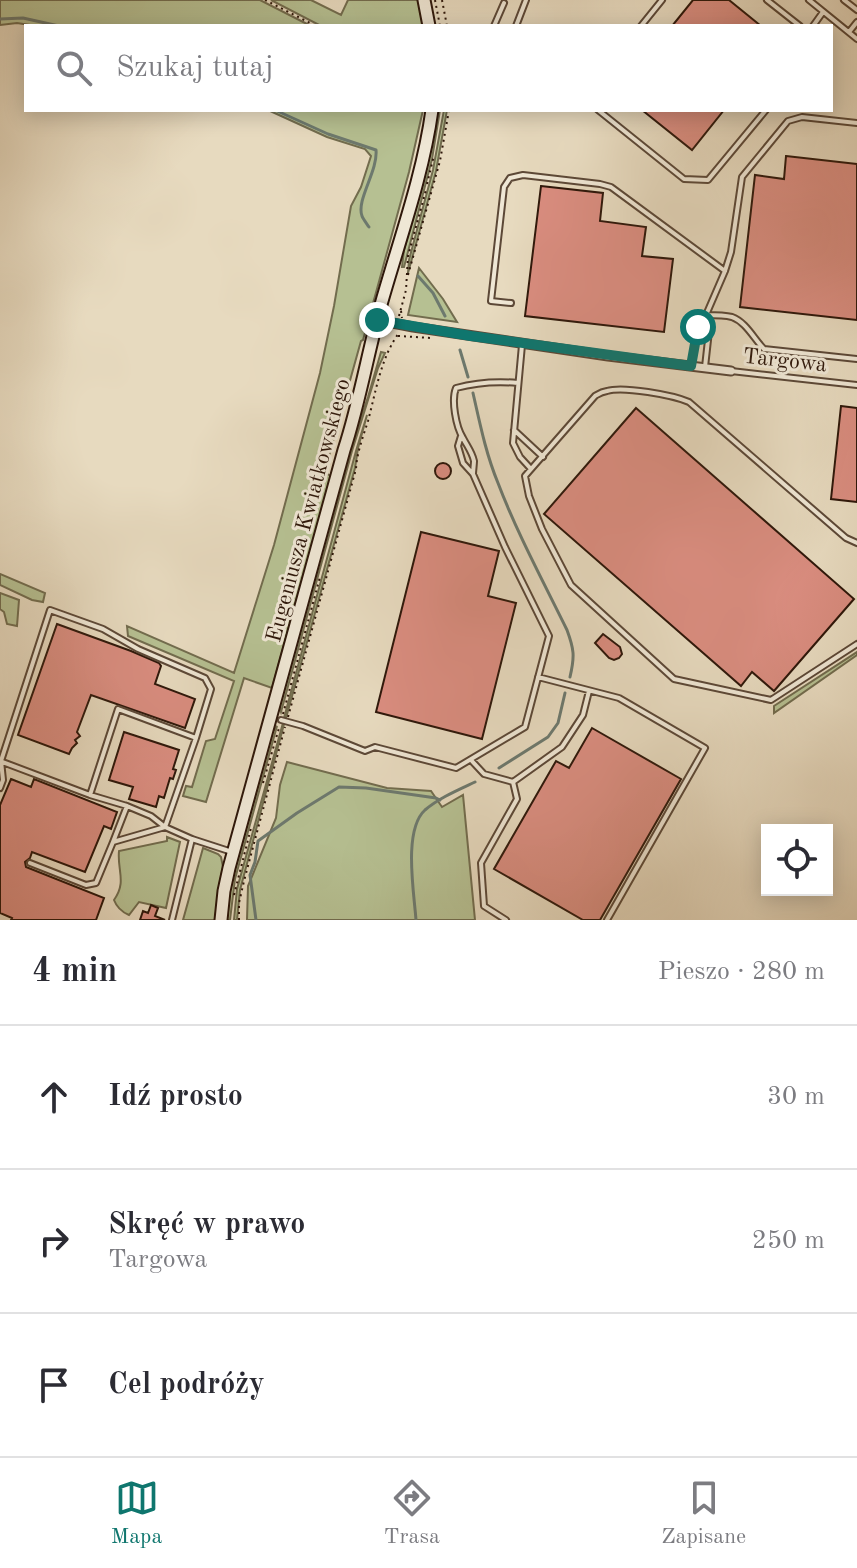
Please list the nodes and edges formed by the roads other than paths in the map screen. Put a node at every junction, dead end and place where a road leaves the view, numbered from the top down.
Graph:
1 (424, 0) edge
2 (526, 0) edge
3 (662, 0) edge
4 (767, 0) edge
5 (809, 0) edge
6 (844, 0) edge
7 (504, 3) dead end
8 (857, 10) edge
9 (823, 12) junction
10 (857, 22) edge
11 (429, 24) edge
12 (495, 24) edge
13 (517, 24) edge
14 (643, 24) edge
15 (797, 24) edge
16 (814, 24) edge
17 (849, 32) junction
18 (857, 39) edge
19 (432, 112) edge
20 (600, 112) edge
21 (764, 112) edge
22 (857, 123) edge
23 (725, 271) junction
24 (511, 303) dead end
25 (706, 315) junction
26 (377, 320) junction
27 (523, 343) junction
28 (857, 359) edge
29 (691, 366) junction
30 (705, 368) junction
31 (731, 371) joint
32 (518, 383) junction
33 (857, 385) edge
34 (514, 430) junction
35 (461, 436) junction
36 (543, 457) junction
37 (531, 469) junction
38 (473, 474) junction
39 (857, 543) edge
40 (857, 644) edge
41 (538, 677) junction
42 (589, 691) junction
43 (284, 721) road end
44 (196, 738) junction
45 (471, 760) junction
46 (0, 761) edge
47 (513, 782) junction
48 (0, 788) edge
49 (90, 795) junction
50 (127, 806) junction
51 (165, 827) junction
52 (192, 839) junction
53 (113, 842) junction
54 (234, 852) junction
55 (30, 863) dead end
56 (172, 920) edge
57 (221, 920) edge
58 (506, 920) edge
59 (607, 920) edge

1 - 11 main road
2 - 13 lane
3 - 14 lane
4 - 15 lane
5 - 9 lane
6 - 8 lane
7 - 12 lane
9 - 16 lane
9 - 17 lane
10 - 17 lane
17 - 18 lane
19 - 26 main road, Eugeniusza Kwiatkowskiego
20 - 21 lane
22 - 23 lane
23 - 24 lane
23 - 25 lane
25 - 28 lane
25 - 29 lane
25 - 30 lane
26 - 27 street, Targowa
26 - 54 main road, Eugeniusza Kwiatkowskiego
27 - 29 street, Targowa
27 - 32 lane
29 - 30 street, Targowa
30 - 31 street, Targowa
31 - 33 lane, Targowa
32 - 34 lane
32 - 35 lane
34 - 36 lane
34 - 37 lane
35 - 38 lane
35 - 38 lane
36 - 37 lane
36 - 39 lane
37 - 40 lane
38 - 41 lane
41 - 42 lane
41 - 45 lane
42 - 47 lane
42 - 59 lane
43 - 45 lane
44 - 46 lane
44 - 49 lane
44 - 51 lane
45 - 47 lane
46 - 48 lane
46 - 49 lane
47 - 58 lane
49 - 50 lane
50 - 51 lane
50 - 53 lane
51 - 52 lane
51 - 53 lane
52 - 54 lane
52 - 56 lane
53 - 55 lane
54 - 57 main road, Eugeniusza Kwiatkowskiego

